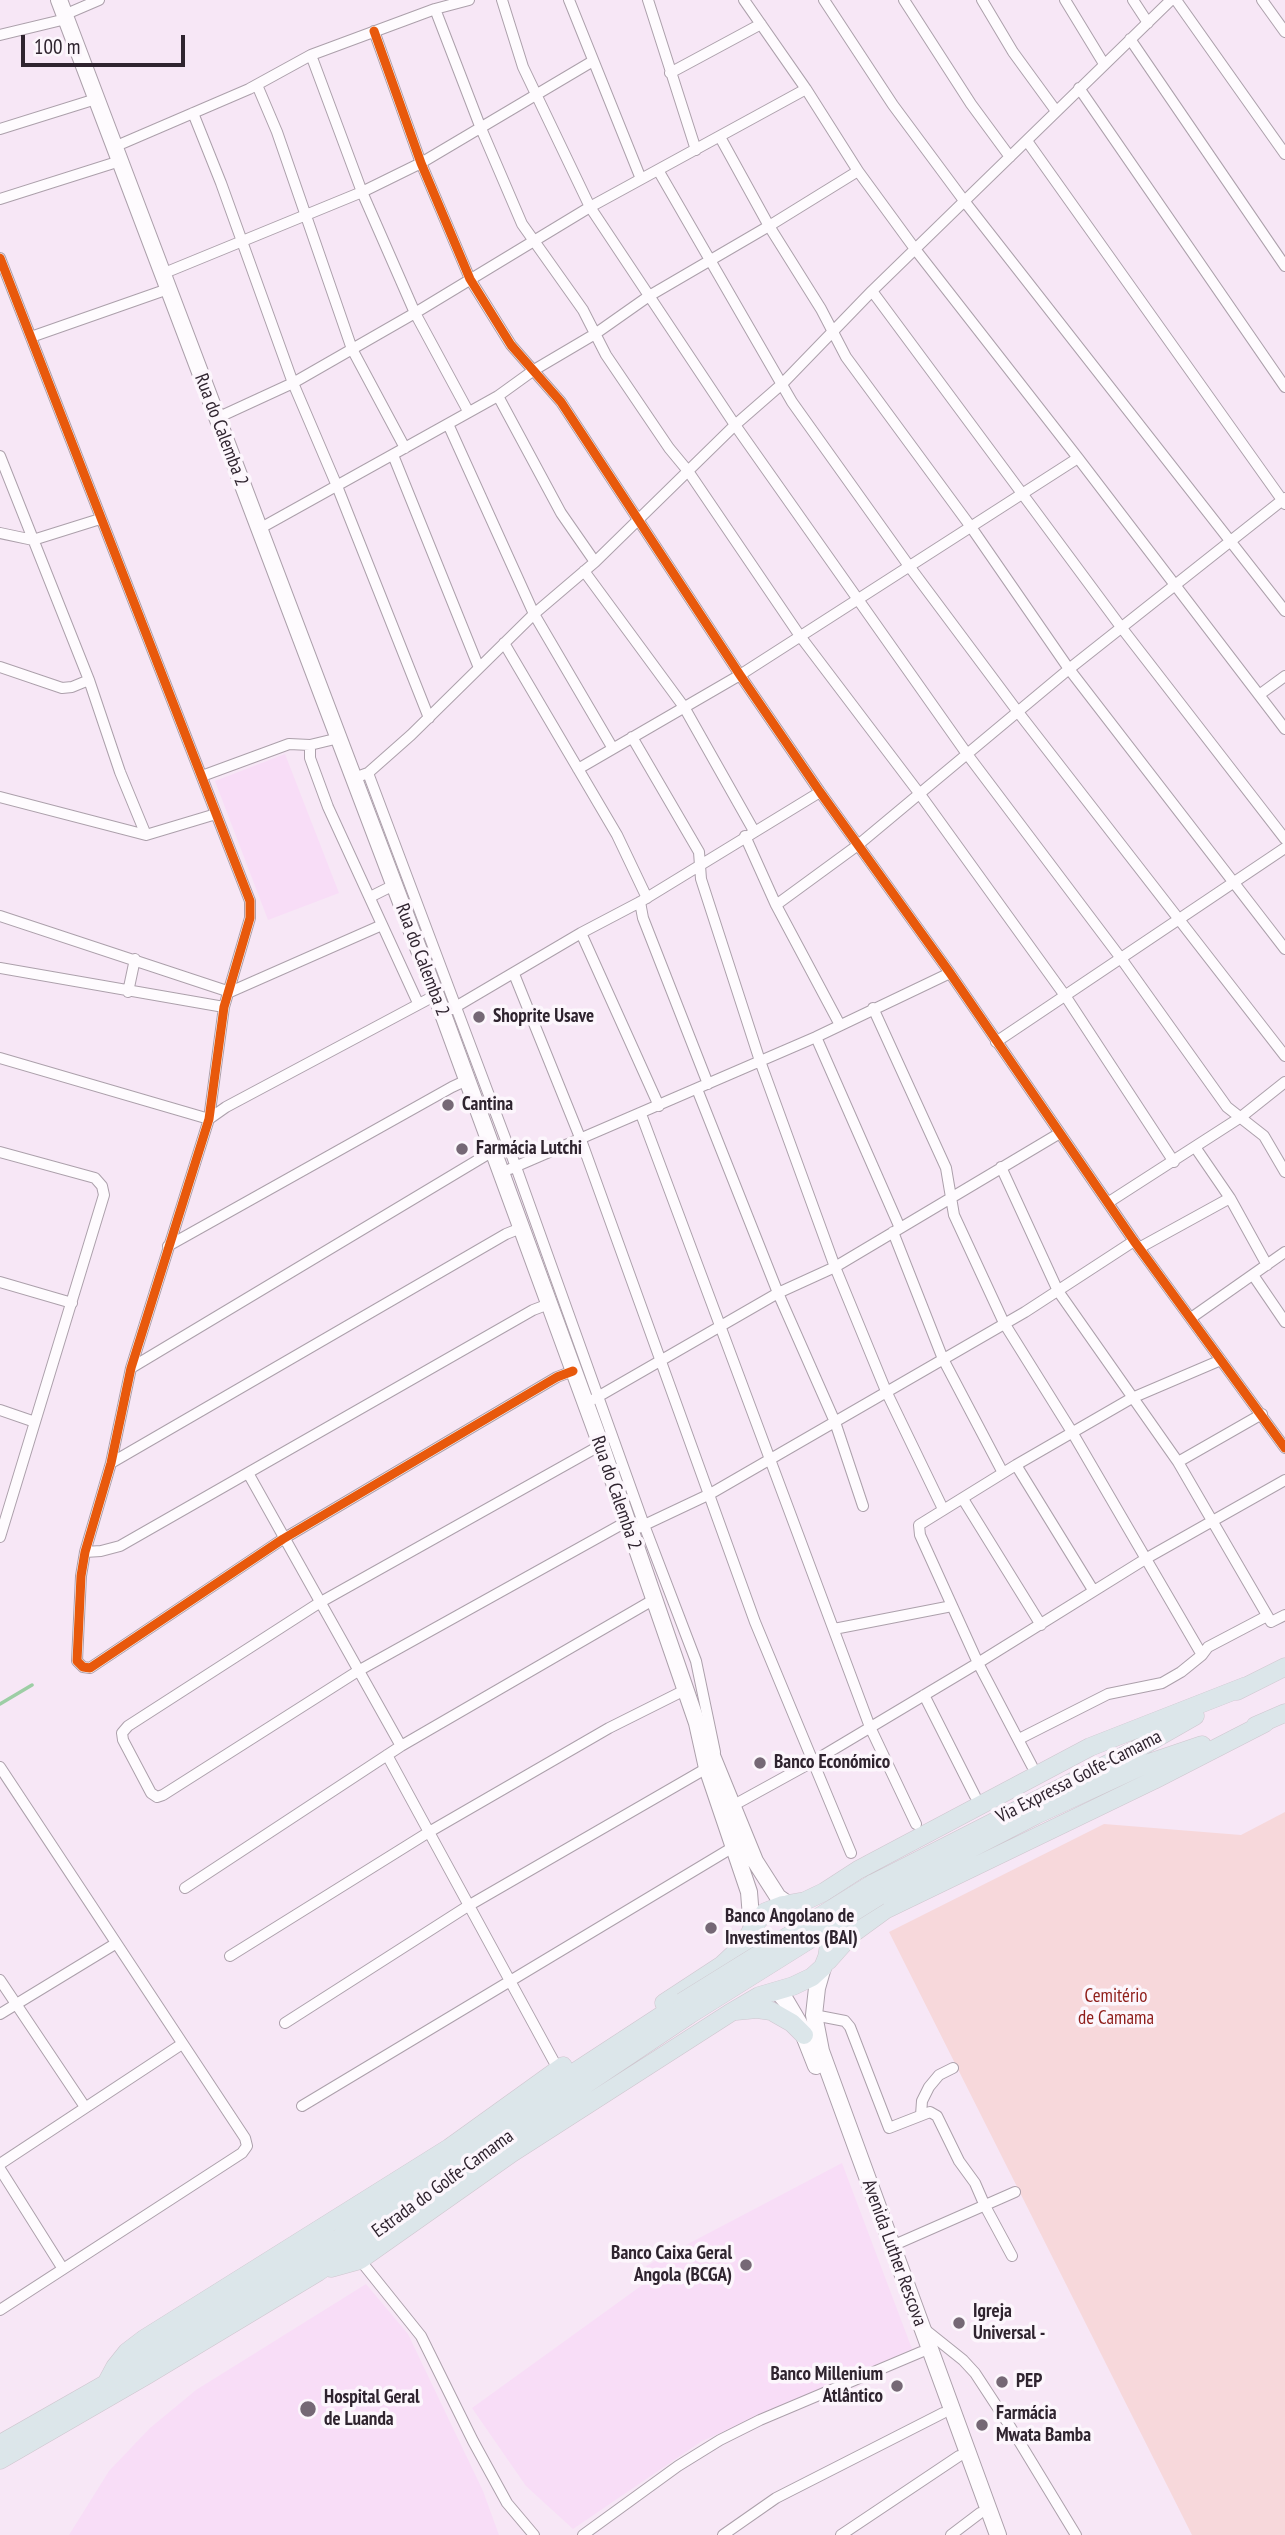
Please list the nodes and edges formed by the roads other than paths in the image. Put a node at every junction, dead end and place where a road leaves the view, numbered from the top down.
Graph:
1 (99, 0) edge
2 (469, 0) edge
3 (502, 0) edge
4 (569, 0) edge
5 (648, 0) edge
6 (744, 0) edge
7 (824, 0) edge
8 (904, 0) edge
9 (982, 0) edge
10 (1065, 0) edge
11 (1133, 0) edge
12 (1174, 0) edge
13 (1262, 0) edge
14 (435, 9) junction
15 (63, 11) edge
16 (1148, 23) junction
17 (761, 24) junction
18 (374, 31) junction
19 (1285, 32) edge
20 (0, 35) edge
21 (1130, 39) junction
22 (311, 55) junction
23 (593, 61) junction
24 (1104, 64) junction
25 (670, 73) junction
26 (257, 85) junction
27 (1079, 88) junction
28 (806, 89) junction
29 (536, 93) junction
30 (96, 99) junction
31 (1056, 111) junction
32 (193, 113) junction
33 (480, 126) junction
34 (0, 129) edge
35 (720, 137) junction
36 (1027, 141) junction
37 (696, 150) junction
38 (117, 154) junction
39 (1285, 154) edge
40 (1010, 157) junction
41 (421, 163) junction
42 (658, 170) junction
43 (858, 171) junction
44 (641, 179) junction
45 (362, 192) junction
46 (0, 199) edge
47 (965, 202) junction
48 (590, 207) junction
49 (307, 216) junction
50 (769, 226) junction
51 (534, 241) junction
52 (243, 243) junction
53 (915, 249) junction
54 (0, 258) edge
55 (710, 260) junction
56 (1285, 266) edge
57 (470, 279) junction
58 (165, 282) junction
59 (872, 291) junction
60 (649, 296) junction
61 (415, 313) junction
62 (832, 333) junction
63 (595, 334) junction
64 (30, 337) junction
65 (352, 349) junction
66 (534, 370) junction
67 (293, 383) junction
68 (782, 384) junction
69 (1285, 387) edge
70 (498, 396) junction
71 (468, 411) junction
72 (217, 418) junction
73 (448, 424) junction
74 (735, 425) junction
75 (405, 448) junction
76 (393, 455) junction
77 (0, 456) edge
78 (1078, 458) junction
79 (688, 471) junction
80 (337, 486) junction
81 (1023, 494) junction
82 (1284, 501) edge
83 (100, 519) junction
84 (638, 521) junction
85 (971, 527) junction
86 (259, 529) junction
87 (0, 533) edge
88 (33, 540) junction
89 (1231, 540) junction
90 (595, 562) junction
91 (909, 566) junction
92 (584, 571) junction
93 (1174, 584) junction
94 (859, 599) junction
95 (1285, 611) edge
96 (534, 614) junction
97 (1121, 627) junction
98 (800, 636) junction
99 (504, 643) junction
100 (0, 667) edge
101 (479, 668) junction
102 (1069, 669) junction
103 (740, 675) junction
104 (1285, 676) edge
105 (89, 680) junction
106 (1259, 695) junction
107 (684, 707) junction
108 (1018, 712) junction
109 (429, 718) junction
110 (1285, 729) edge
111 (632, 737) junction
112 (339, 738) junction
113 (310, 745) junction
114 (612, 747) junction
115 (967, 754) junction
116 (578, 769) junction
117 (361, 775) junction
118 (202, 776) junction
119 (820, 792) junction
120 (919, 793) junction
121 (0, 797) edge
122 (216, 814) junction
123 (750, 834) junction
124 (146, 835) junction
125 (1285, 839) edge
126 (858, 845) junction
127 (1285, 848) edge
128 (699, 867) junction
129 (1234, 883) junction
130 (394, 885) junction
131 (370, 897) junction
132 (643, 900) junction
133 (776, 905) junction
134 (0, 916) edge
135 (1178, 919) junction
136 (382, 925) junction
137 (581, 933) junction
138 (1285, 949) edge
139 (1119, 957) junction
140 (135, 959) junction
141 (0, 968) edge
142 (950, 973) junction
143 (514, 974) junction
144 (128, 992) junction
145 (230, 992) junction
146 (436, 995) junction
147 (1066, 997) junction
148 (418, 1003) junction
149 (225, 1007) junction
150 (873, 1008) junction
151 (449, 1011) junction
152 (840, 1025) junction
153 (816, 1037) junction
154 (996, 1042) junction
155 (1285, 1056) edge
156 (0, 1058) edge
157 (760, 1061) junction
158 (467, 1080) junction
159 (1285, 1082) edge
160 (702, 1087) junction
161 (659, 1106) junction
162 (640, 1114) junction
163 (1241, 1116) junction
164 (209, 1119) junction
165 (1060, 1133) junction
166 (582, 1140) junction
167 (1195, 1147) junction
168 (493, 1151) junction
169 (0, 1153) edge
170 (1174, 1162) junction
171 (1001, 1167) junction
172 (508, 1170) junction
173 (1285, 1172) edge
174 (951, 1196) junction
175 (1230, 1198) junction
176 (1109, 1202) junction
177 (521, 1228) junction
178 (896, 1230) junction
179 (1137, 1245) junction
180 (168, 1246) junction
181 (1285, 1252) edge
182 (1267, 1265) junction
183 (835, 1267) junction
184 (1252, 1275) junction
185 (0, 1282) edge
186 (1058, 1291) junction
187 (778, 1293) junction
188 (72, 1303) junction
189 (549, 1304) junction
190 (1191, 1318) junction
191 (1285, 1322) edge
192 (1004, 1323) junction
193 (720, 1327) junction
194 (943, 1359) junction
195 (662, 1360) junction
196 (1221, 1360) junction
197 (131, 1368) junction
198 (573, 1371) junction
199 (886, 1391) junction
200 (1132, 1398) junction
201 (592, 1400) junction
202 (0, 1410) edge
203 (1262, 1414) junction
204 (35, 1422) junction
205 (835, 1422) junction
206 (1072, 1432) junction
207 (601, 1446) junction
208 (1285, 1448) edge
209 (769, 1459) junction
210 (1178, 1462) junction
211 (111, 1463) junction
212 (1016, 1465) junction
213 (248, 1473) junction
214 (1003, 1473) junction
215 (1285, 1480) edge
216 (710, 1494) junction
217 (963, 1499) junction
218 (863, 1506) dead end
219 (943, 1509) junction
220 (1211, 1520) junction
221 (633, 1527) junction
222 (0, 1537) edge
223 (283, 1539) junction
224 (85, 1552) junction
225 (1147, 1558) junction
226 (1093, 1590) junction
227 (653, 1600) junction
228 (319, 1603) junction
229 (952, 1606) junction
230 (1285, 1615) edge
231 (1268, 1616) junction
232 (1041, 1625) junction
233 (834, 1629) junction
234 (1202, 1656) junction
235 (978, 1663) junction
236 (1285, 1667) edge
237 (358, 1671) junction
238 (1247, 1686) junction
239 (685, 1690) junction
240 (924, 1695) junction
241 (1285, 1713) edge
242 (1265, 1723) junction
243 (870, 1727) junction
244 (1018, 1739) junction
245 (401, 1746) junction
246 (387, 1755) junction
247 (814, 1761) junction
248 (1032, 1766) dead end
249 (0, 1767) edge
250 (712, 1767) junction
251 (975, 1796) dead end
252 (734, 1805) junction
253 (916, 1824) dead end
254 (429, 1832) junction
255 (735, 1846) junction
256 (851, 1853) dead end
257 (186, 1888) dead end
258 (875, 1890) junction
259 (788, 1904) junction
260 (468, 1906) junction
261 (818, 1916) dead end
262 (752, 1930) junction
263 (827, 1933) dead end
264 (115, 1944) junction
265 (230, 1956) dead end
266 (823, 1967) junction
267 (0, 1980) edge
268 (510, 1980) junction
269 (777, 1991) junction
270 (16, 2004) junction
271 (686, 2008) junction
272 (730, 2013) junction
273 (0, 2014) edge
274 (814, 2015) junction
275 (285, 2023) dead end
276 (804, 2035) junction
277 (182, 2044) junction
278 (953, 2068) dead end
279 (558, 2069) junction
280 (302, 2106) dead end
281 (85, 2107) junction
282 (921, 2115) junction
283 (0, 2166) edge
284 (1016, 2192) dead end
285 (985, 2206) junction
286 (892, 2246) junction
287 (1012, 2256) dead end
288 (364, 2264) junction
289 (63, 2269) junction
290 (318, 2272) junction
291 (0, 2310) edge
292 (921, 2327) junction
293 (921, 2352) junction
294 (107, 2383) junction
295 (943, 2413) junction
296 (0, 2444) edge
297 (959, 2456) junction
298 (0, 2460) edge
299 (980, 2513) junction
300 (534, 2535) edge
301 (583, 2535) edge
302 (723, 2535) edge
303 (841, 2535) edge
304 (951, 2535) edge
305 (988, 2535) edge
306 (998, 2535) edge
307 (1076, 2535) edge

1 - 15 street
2 - 14 street
3 - 29 street
4 - 23 street
5 - 25 street
6 - 17 street
7 - 47 street
8 - 40 street
9 - 31 street
10 - 24 street
11 - 16 street
12 - 16 street
12 - 39 street
13 - 19 street
14 - 18 street
14 - 33 street
15 - 20 street
15 - 30 main road, Rua do Calemba 2
16 - 21 street
17 - 25 street
17 - 28 street
18 - 22 street
18 - 41 street
21 - 24 street
21 - 56 street
22 - 26 street
22 - 45 street
23 - 29 street
23 - 44 street
24 - 27 street
25 - 37 street
26 - 32 street
26 - 49 street
27 - 31 street
27 - 69 street
28 - 35 street
28 - 43 street
29 - 33 street
29 - 48 street
30 - 34 street
30 - 38 main road, Rua do Calemba 2
31 - 36 street
32 - 38 street
32 - 52 street
33 - 41 street
33 - 51 street
35 - 37 street
35 - 50 street
36 - 40 street
36 - 82 street
37 - 42 street
38 - 46 street
38 - 58 main road, Rua do Calemba 2
40 - 47 street
41 - 45 street
41 - 57 street
42 - 44 street
42 - 55 street
43 - 50 street
43 - 53 street
44 - 48 street
45 - 49 street
45 - 61 street
47 - 53 street
47 - 89 street
48 - 51 street
48 - 60 street
49 - 52 street
49 - 65 street
50 - 55 street
50 - 62 street
51 - 57 street
51 - 63 street
52 - 58 street
52 - 67 street
53 - 59 street
53 - 78 street
54 - 64 street
55 - 60 street
55 - 68 street
57 - 61 street
57 - 66 street
58 - 64 street
58 - 72 main road, Rua do Calemba 2
59 - 62 street
59 - 81 street
60 - 63 street
60 - 74 street
61 - 65 street
61 - 71 street
62 - 68 street
62 - 85 street
63 - 66 street
63 - 79 street
64 - 83 street
65 - 67 street
65 - 75 street
66 - 70 street
66 - 84 street
67 - 72 street
67 - 80 street
68 - 74 street
68 - 91 street
70 - 71 street
70 - 90 street
71 - 73 street
72 - 86 main road, Rua do Calemba 2
73 - 75 street
73 - 96 street
74 - 79 street
74 - 94 street
75 - 76 street
76 - 80 street
76 - 101 street
77 - 88 street
78 - 81 street
78 - 93 street
79 - 84 street
79 - 98 street
80 - 86 street
80 - 109 street
81 - 85 street
81 - 97 street
82 - 89 street
83 - 88 street
83 - 118 street
84 - 90 street
84 - 103 street
85 - 91 street
85 - 102 street
86 - 112 main road, Rua do Calemba 2
87 - 88 street
88 - 105 street
89 - 93 street
89 - 95 street
90 - 92 street
91 - 94 street
91 - 108 street
92 - 96 street
92 - 107 street
93 - 97 street
93 - 106 street
94 - 98 street
94 - 115 street
96 - 99 street
96 - 114 street
97 - 102 street
97 - 125 street
98 - 103 street
98 - 120 street
99 - 101 street
99 - 116 street
100 - 105 street
101 - 109 street
102 - 108 street
102 - 129 street
103 - 107 street
103 - 119 street
104 - 106 street
105 - 124 street
106 - 110 street
107 - 111 street
107 - 123 street
108 - 115 street
108 - 135 street
109 - 117 street
111 - 114 street
111 - 128 street
112 - 113 street
112 - 117 main road, Rua do Calemba 2
113 - 118 street
113 - 131 street
114 - 116 street
115 - 120 street
115 - 139 street
116 - 132 street
117 - 130 main road, Rua do Calemba 2
117 - 151 street
118 - 122 street
119 - 123 street
119 - 126 street
120 - 126 street
120 - 147 street
121 - 124 street
122 - 124 street
122 - 145 street
123 - 128 street
123 - 133 street
126 - 133 street
126 - 142 street
127 - 129 street
128 - 132 street
128 - 157 street
129 - 135 street
129 - 138 street
130 - 131 street
130 - 146 main road, Rua do Calemba 2
131 - 136 street
132 - 137 street
132 - 160 street
133 - 152 street
134 - 140 street
135 - 139 street
135 - 155 street
136 - 145 street
136 - 148 street
137 - 143 street
137 - 161 street
139 - 147 street
139 - 163 street
140 - 144 street
140 - 145 street
141 - 144 street
142 - 150 street
142 - 154 street
143 - 151 street
143 - 166 street
144 - 149 street
145 - 149 street
146 - 148 street
146 - 151 main road, Rua do Calemba 2
147 - 154 street
147 - 170 street
148 - 164 street
149 - 164 street
150 - 152 street
150 - 174 street
151 - 158 main road, Rua do Calemba 2
151 - 172 street
152 - 153 street
153 - 157 street
153 - 178 street
154 - 165 street
156 - 164 street
157 - 160 street
157 - 183 street
158 - 168 main road, Rua do Calemba 2
158 - 180 street
159 - 163 street
160 - 161 street
160 - 187 street
161 - 162 street
162 - 166 street
162 - 193 street
163 - 167 street
163 - 173 street
164 - 180 street
165 - 171 street
165 - 176 street
166 - 172 street
166 - 195 street
167 - 170 street
167 - 175 street
168 - 172 main road, Rua do Calemba 2
168 - 197 street
169 - 188 street
170 - 176 street
171 - 174 street
171 - 186 street
172 - 177 main road, Rua do Calemba 2
172 - 201 street
174 - 178 street
174 - 192 street
175 - 179 street
175 - 182 street
176 - 179 street
177 - 189 main road, Rua do Calemba 2
177 - 211 street
178 - 183 street
178 - 194 street
179 - 186 street
179 - 190 street
180 - 197 street
181 - 182 street
182 - 184 street
183 - 187 street
183 - 199 street
184 - 190 street
184 - 191 street
185 - 188 street
186 - 192 street
186 - 200 street
187 - 193 street
187 - 205 street
188 - 204 street
189 - 198 main road, Rua do Calemba 2
189 - 213 street
190 - 196 street
192 - 194 street
192 - 206 street
193 - 195 street
193 - 209 street
194 - 199 street
194 - 214 street
195 - 201 street
195 - 216 street
196 - 200 street
196 - 203 street
197 - 211 street
198 - 201 main road, Rua do Calemba 2
198 - 223 street
199 - 205 street
199 - 219 street
200 - 206 street
200 - 210 street
201 - 207 main road, Rua do Calemba 2
201 - 221 street
202 - 204 street
203 - 208 street
203 - 210 street
204 - 222 street
205 - 209 street
205 - 218 street
206 - 212 street
206 - 225 street
207 - 221 main road, Rua do Calemba 2
207 - 228 street
209 - 216 street
209 - 233 street
210 - 220 street
211 - 224 street
212 - 214 street
212 - 226 street
213 - 223 street
213 - 224 street
214 - 217 street
215 - 220 street
216 - 221 street
216 - 247 street
217 - 219 street
217 - 232 street
219 - 229 street
220 - 225 street
220 - 231 street
221 - 227 main road, Rua do Calemba 2
221 - 237 street
221 - 250 street
223 - 224 street
223 - 228 street
225 - 226 street
225 - 234 street
226 - 232 street
227 - 239 main road, Rua do Calemba 2
227 - 245 street
228 - 237 street
228 - 237 street
229 - 233 street
229 - 235 street
230 - 231 street
231 - 234 street
232 - 235 street
233 - 243 street
234 - 244 street
235 - 240 street
235 - 244 street
236 - 238 highway, Via Expressa Golfe-Camama
237 - 245 street
238 - 258 highway, Via Expressa Golfe-Camama
238 - 259 highway
239 - 250 main road, Rua do Calemba 2
239 - 254 street
240 - 243 street
240 - 251 street
241 - 242 highway, Via Expressa Golfe-Camama
242 - 258 highway, Via Expressa Golfe-Camama
242 - 266 highway
243 - 247 street
243 - 253 street
244 - 248 street
245 - 246 street
246 - 254 street
246 - 257 street
247 - 252 street
247 - 256 street
249 - 264 street
250 - 252 main road
250 - 255 main road
250 - 260 street
252 - 259 main road
254 - 260 street
254 - 265 street
255 - 262 main road
255 - 268 street
258 - 271 highway, Estrada do Golfe-Camama, bridge
259 - 261 highway
259 - 262 highway
260 - 268 street
260 - 275 street
262 - 269 highway
262 - 279 highway
263 - 266 highway
264 - 270 street
264 - 277 street
266 - 269 highway
266 - 274 main road, Avenida Luther Rescova
267 - 270 street
268 - 279 street
268 - 280 street
269 - 272 highway
269 - 276 main road, Avenida Luther Rescova
270 - 273 street
270 - 281 street
271 - 290 highway, Estrada do Golfe-Camama
271 - 294 highway, Estrada do Golfe-Camama
272 - 276 highway
272 - 288 highway
274 - 282 street
274 - 286 main road, Avenida Luther Rescova
276 - 293 main road, Avenida Luther Rescova
277 - 281 street
277 - 289 street
278 - 282 street
279 - 294 highway
281 - 283 street
282 - 285 street
283 - 289 street
284 - 285 street
285 - 286 street
285 - 287 street
286 - 292 main road, Avenida Luther Rescova
288 - 290 highway
288 - 300 street
289 - 291 street
290 - 298 highway, Estrada do Golfe-Camama
292 - 306 main road, Avenida Luther Rescova
292 - 307 street
293 - 295 main road, Avenida Luther Rescova
293 - 301 street
294 - 296 highway, Estrada do Golfe-Camama
295 - 297 main road, Avenida Luther Rescova
295 - 302 street
297 - 299 main road, Avenida Luther Rescova
297 - 303 street
299 - 304 street
299 - 305 main road, Avenida Luther Rescova

